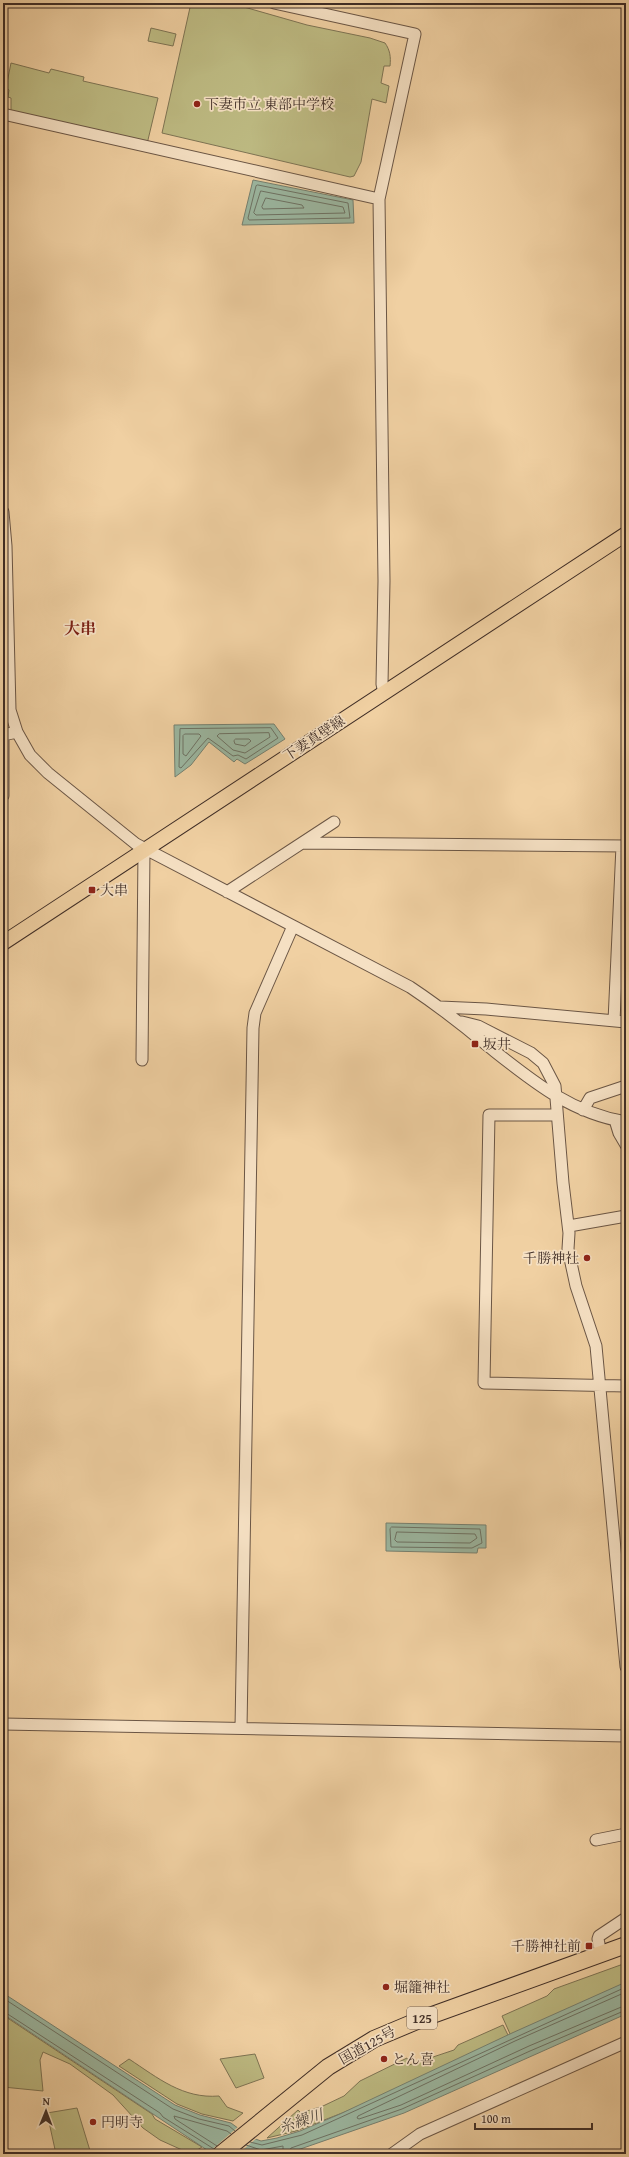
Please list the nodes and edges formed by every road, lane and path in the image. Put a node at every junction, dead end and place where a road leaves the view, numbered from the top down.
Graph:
1 (274, 3) edge
2 (3, 114) edge
3 (379, 199) junction
4 (3, 512) edge
5 (626, 534) edge
6 (384, 692) junction
7 (17, 732) junction
8 (3, 735) edge
9 (3, 796) edge
10 (334, 822) dead end
11 (302, 843) junction
12 (624, 846) edge
13 (144, 850) junction
14 (227, 892) junction
15 (293, 926) junction
16 (3, 943) edge
17 (440, 1007) junction
18 (457, 1021) junction
19 (614, 1021) junction
20 (626, 1022) edge
21 (142, 1060) dead end
22 (626, 1086) edge
23 (556, 1097) junction
24 (583, 1110) junction
25 (557, 1115) junction
26 (620, 1121) edge
27 (626, 1145) edge
28 (626, 1216) edge
29 (569, 1226) junction
30 (599, 1385) junction
31 (626, 1386) edge
32 (626, 1667) edge
33 (3, 1724) edge
34 (241, 1728) junction
35 (626, 1736) edge
36 (626, 1834) edge
37 (596, 1840) dead end
38 (626, 1918) edge
39 (626, 1945) edge
40 (601, 1954) junction
41 (626, 2042) edge
42 (222, 2154) edge
43 (392, 2154) edge

1 - 3 street
2 - 3 street
3 - 6 street
4 - 7 street
5 - 6 main road, 下妻真壁線
6 - 13 main road, 下妻真壁線
7 - 8 street
7 - 13 street
8 - 9 street
10 - 11 street
11 - 12 street
11 - 14 street
12 - 19 street
13 - 14 street
13 - 16 main road, 下妻真壁線
13 - 21 street
14 - 15 street
15 - 17 street
15 - 34 street
17 - 18 street
17 - 19 street
18 - 23 street
18 - 23 street
19 - 20 street
22 - 24 street
23 - 24 street
23 - 25 street
24 - 26 street
25 - 29 street
25 - 30 street
26 - 27 street
28 - 29 street
29 - 30 street
30 - 31 street
30 - 32 street
33 - 34 street
34 - 35 street
36 - 37 street
38 - 40 street
39 - 40 highway, 国道125号 / 125
40 - 42 highway, 国道125号 / 125
41 - 43 street

